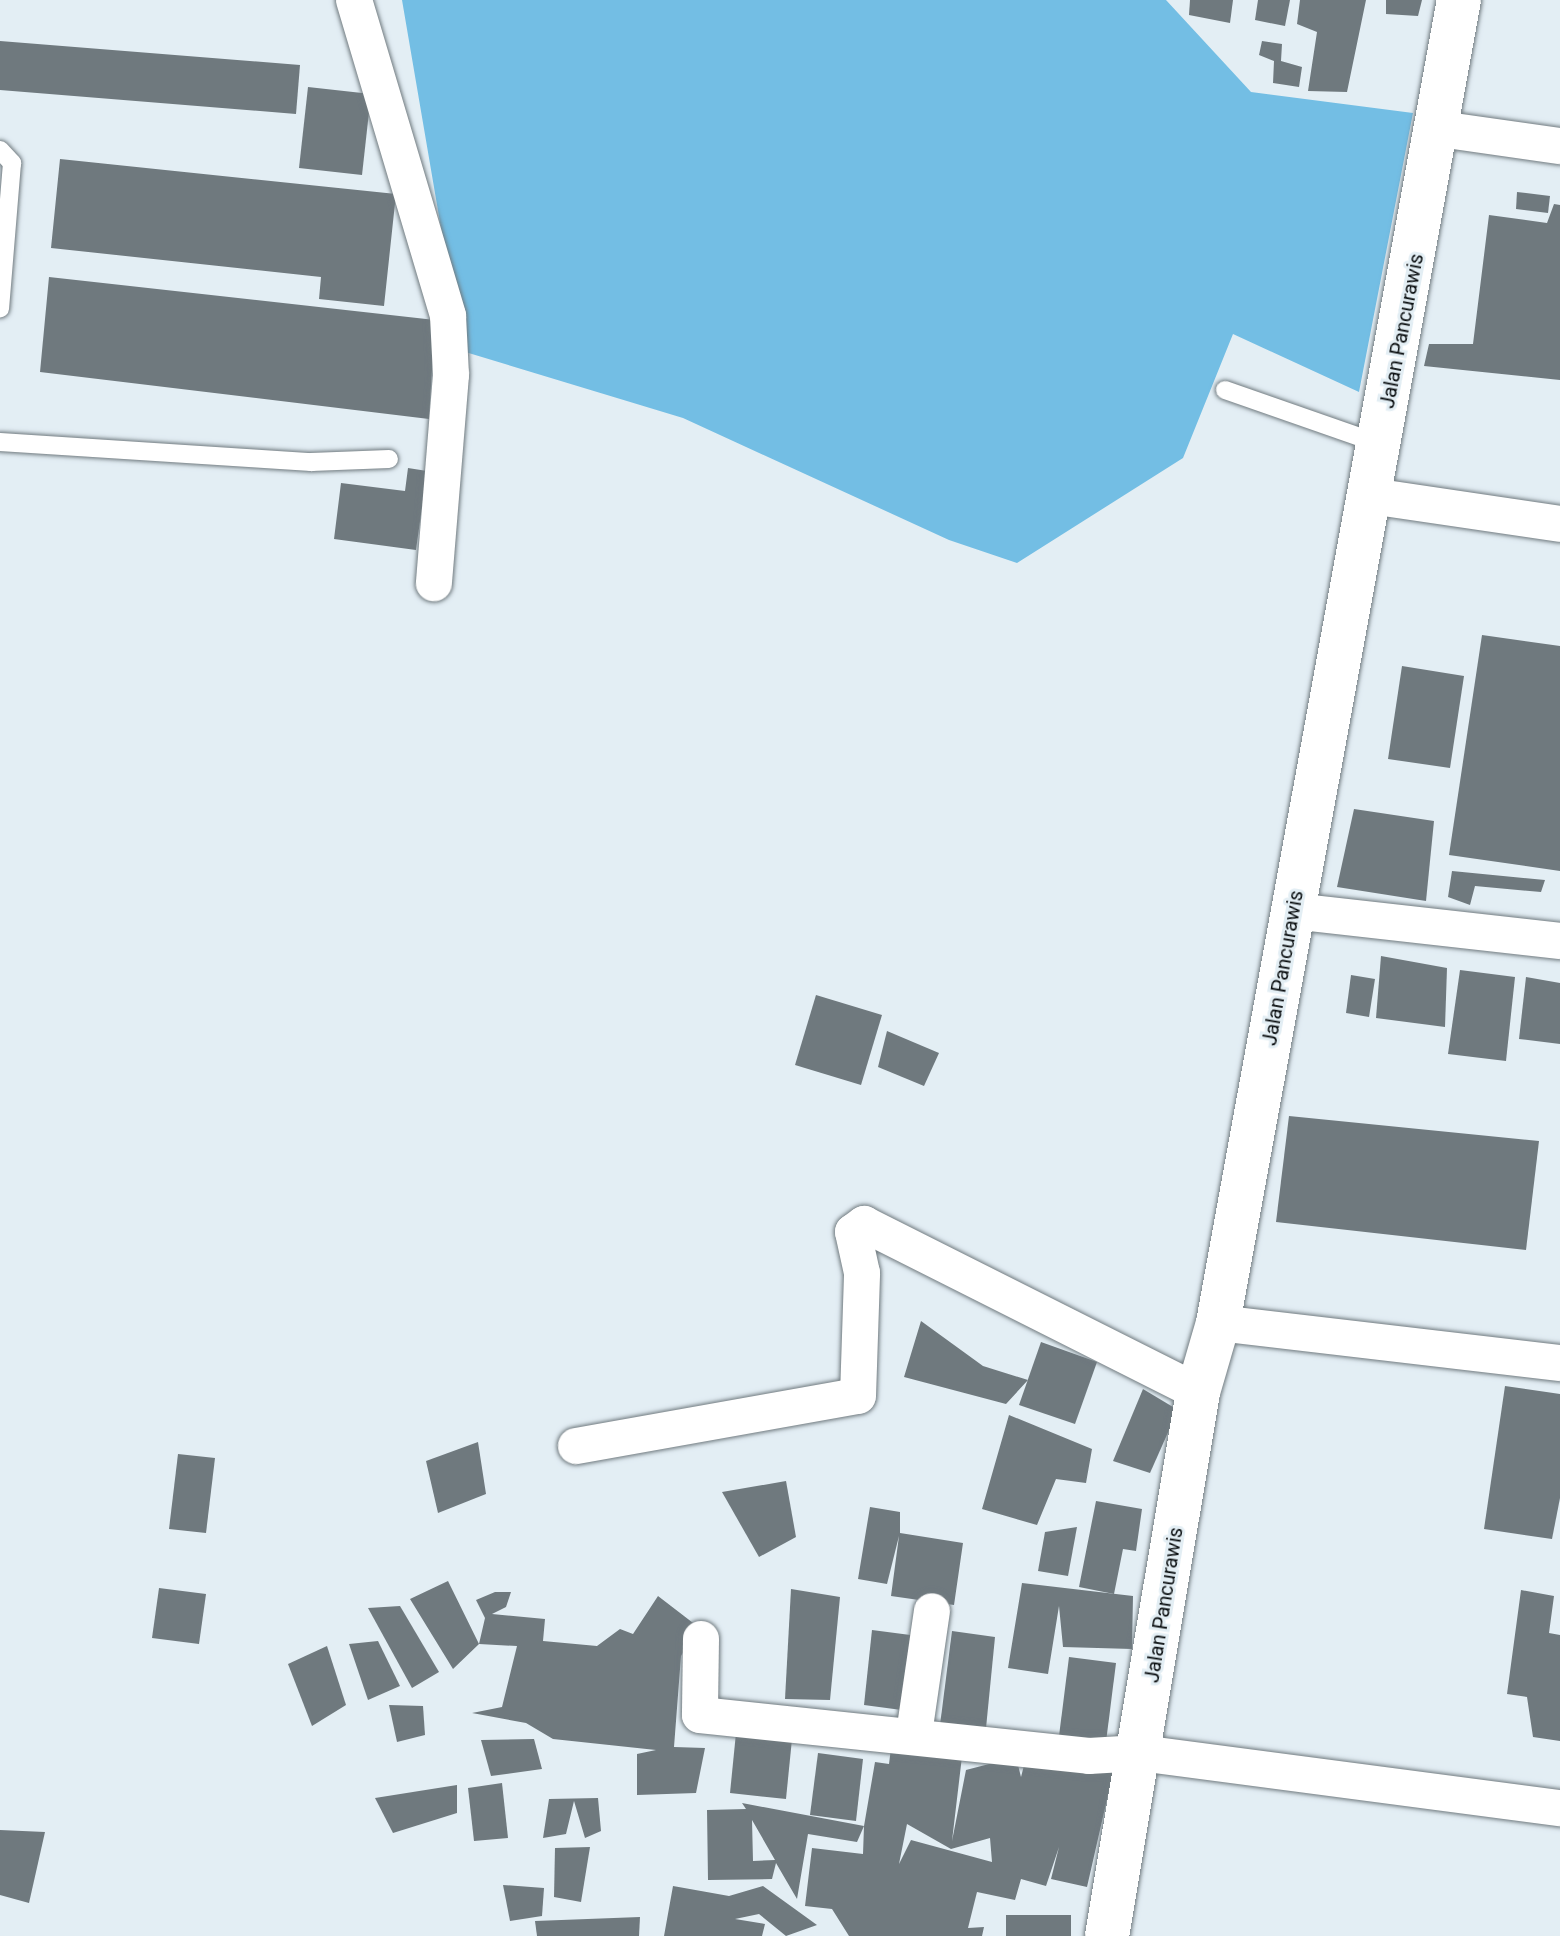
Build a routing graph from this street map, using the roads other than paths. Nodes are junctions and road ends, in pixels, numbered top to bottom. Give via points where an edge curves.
1 (354, 0) edge
2 (1459, 0) edge
3 (1440, 129) junction
4 (1560, 146) edge
5 (0, 150) edge
6 (0, 309) edge
7 (1225, 390) dead end
8 (0, 442) edge
9 (1380, 444) junction
10 (389, 459) dead end
11 (1371, 496) junction
12 (1560, 524) edge
13 (434, 583) dead end
14 (1293, 911) junction
15 (1560, 941) edge
16 (1218, 1323) junction
17 (1560, 1363) edge
18 (1198, 1392) junction
19 (576, 1446) dead end
20 (932, 1611) dead end
21 (701, 1639) dead end
22 (914, 1734) junction
23 (1140, 1753) junction
24 (1560, 1808) edge
25 (1107, 1936) edge

1 - 13 street via 448,316 451,375
2 - 3 street, Jalan Pancurawis
3 - 4 street
3 - 9 street, Jalan Pancurawis
5 - 6 lane via 12,163
7 - 9 lane
8 - 10 lane via 311,462
9 - 11 street, Jalan Pancurawis
11 - 12 street
11 - 14 street, Jalan Pancurawis
14 - 15 street
14 - 16 street, Jalan Pancurawis
16 - 17 street
16 - 18 street, Jalan Pancurawis
18 - 19 street via 864,1224 853,1232 862,1273 858,1396
18 - 23 street, Jalan Pancurawis
20 - 22 street
21 - 22 street via 700,1715
22 - 23 street via 1089,1756
23 - 24 street
23 - 25 street, Jalan Pancurawis

